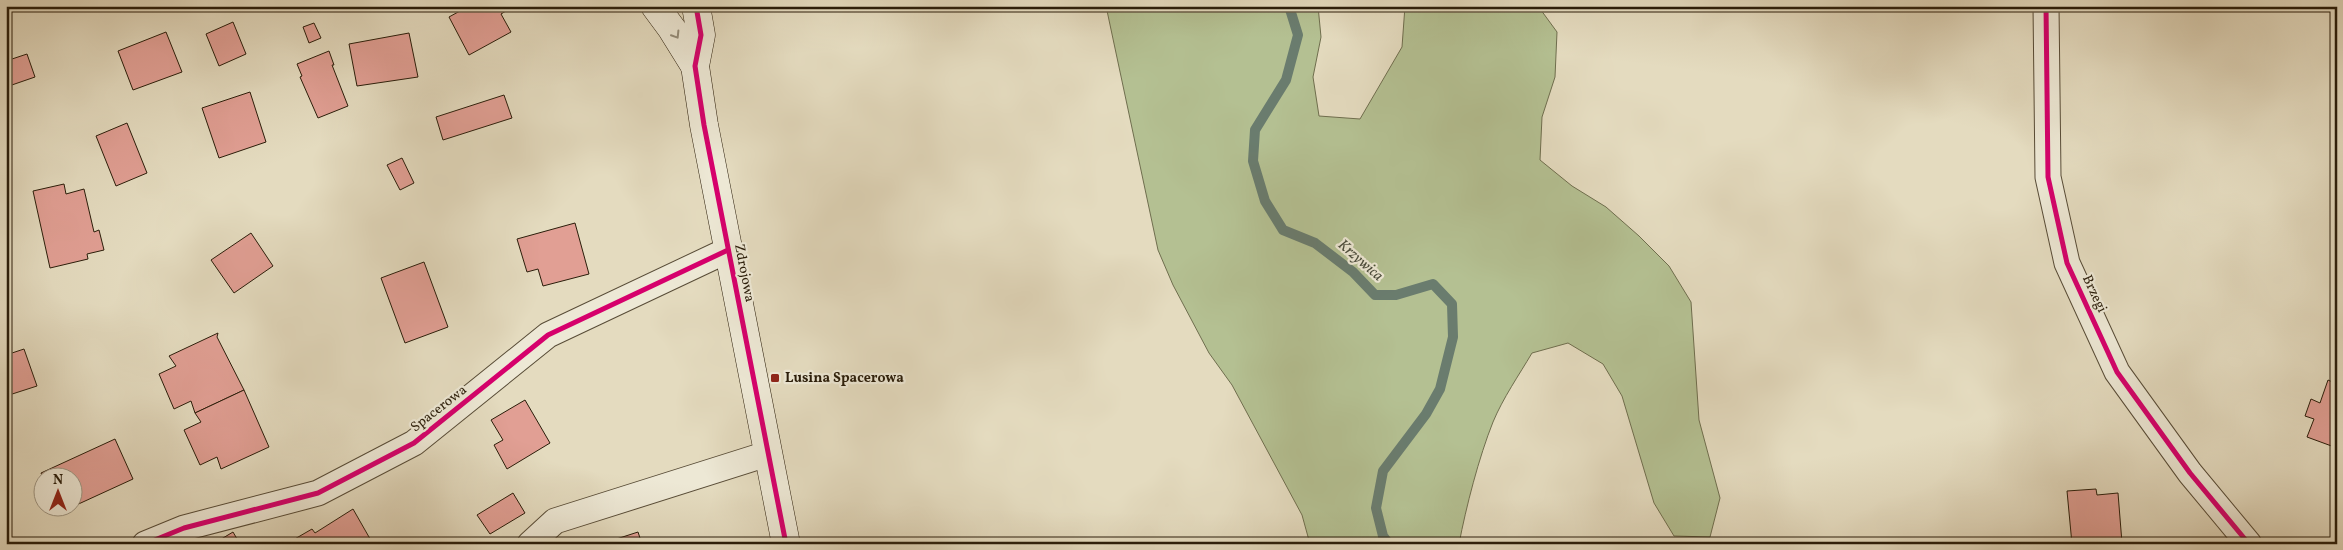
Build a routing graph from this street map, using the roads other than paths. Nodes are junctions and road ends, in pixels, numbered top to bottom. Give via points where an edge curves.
1 (655, 6) edge
2 (696, 6) edge
3 (2046, 6) edge
4 (695, 66) junction
5 (728, 250) junction
6 (768, 454) junction
7 (145, 544) edge
8 (530, 544) edge
9 (786, 544) edge
10 (2249, 544) edge

1 -> 4 street, Zdrojowa
2 - 4 street, Zdrojowa via 701,35
3 - 10 street, Brzegi via 2048,177 2067,264 2117,372 2190,473
4 - 5 street, Zdrojowa
5 - 6 street, Zdrojowa
5 - 7 street, Spacerowa via 548,335 414,443 318,494 184,528
6 - 8 street via 555,521
6 - 9 street, Zdrojowa

